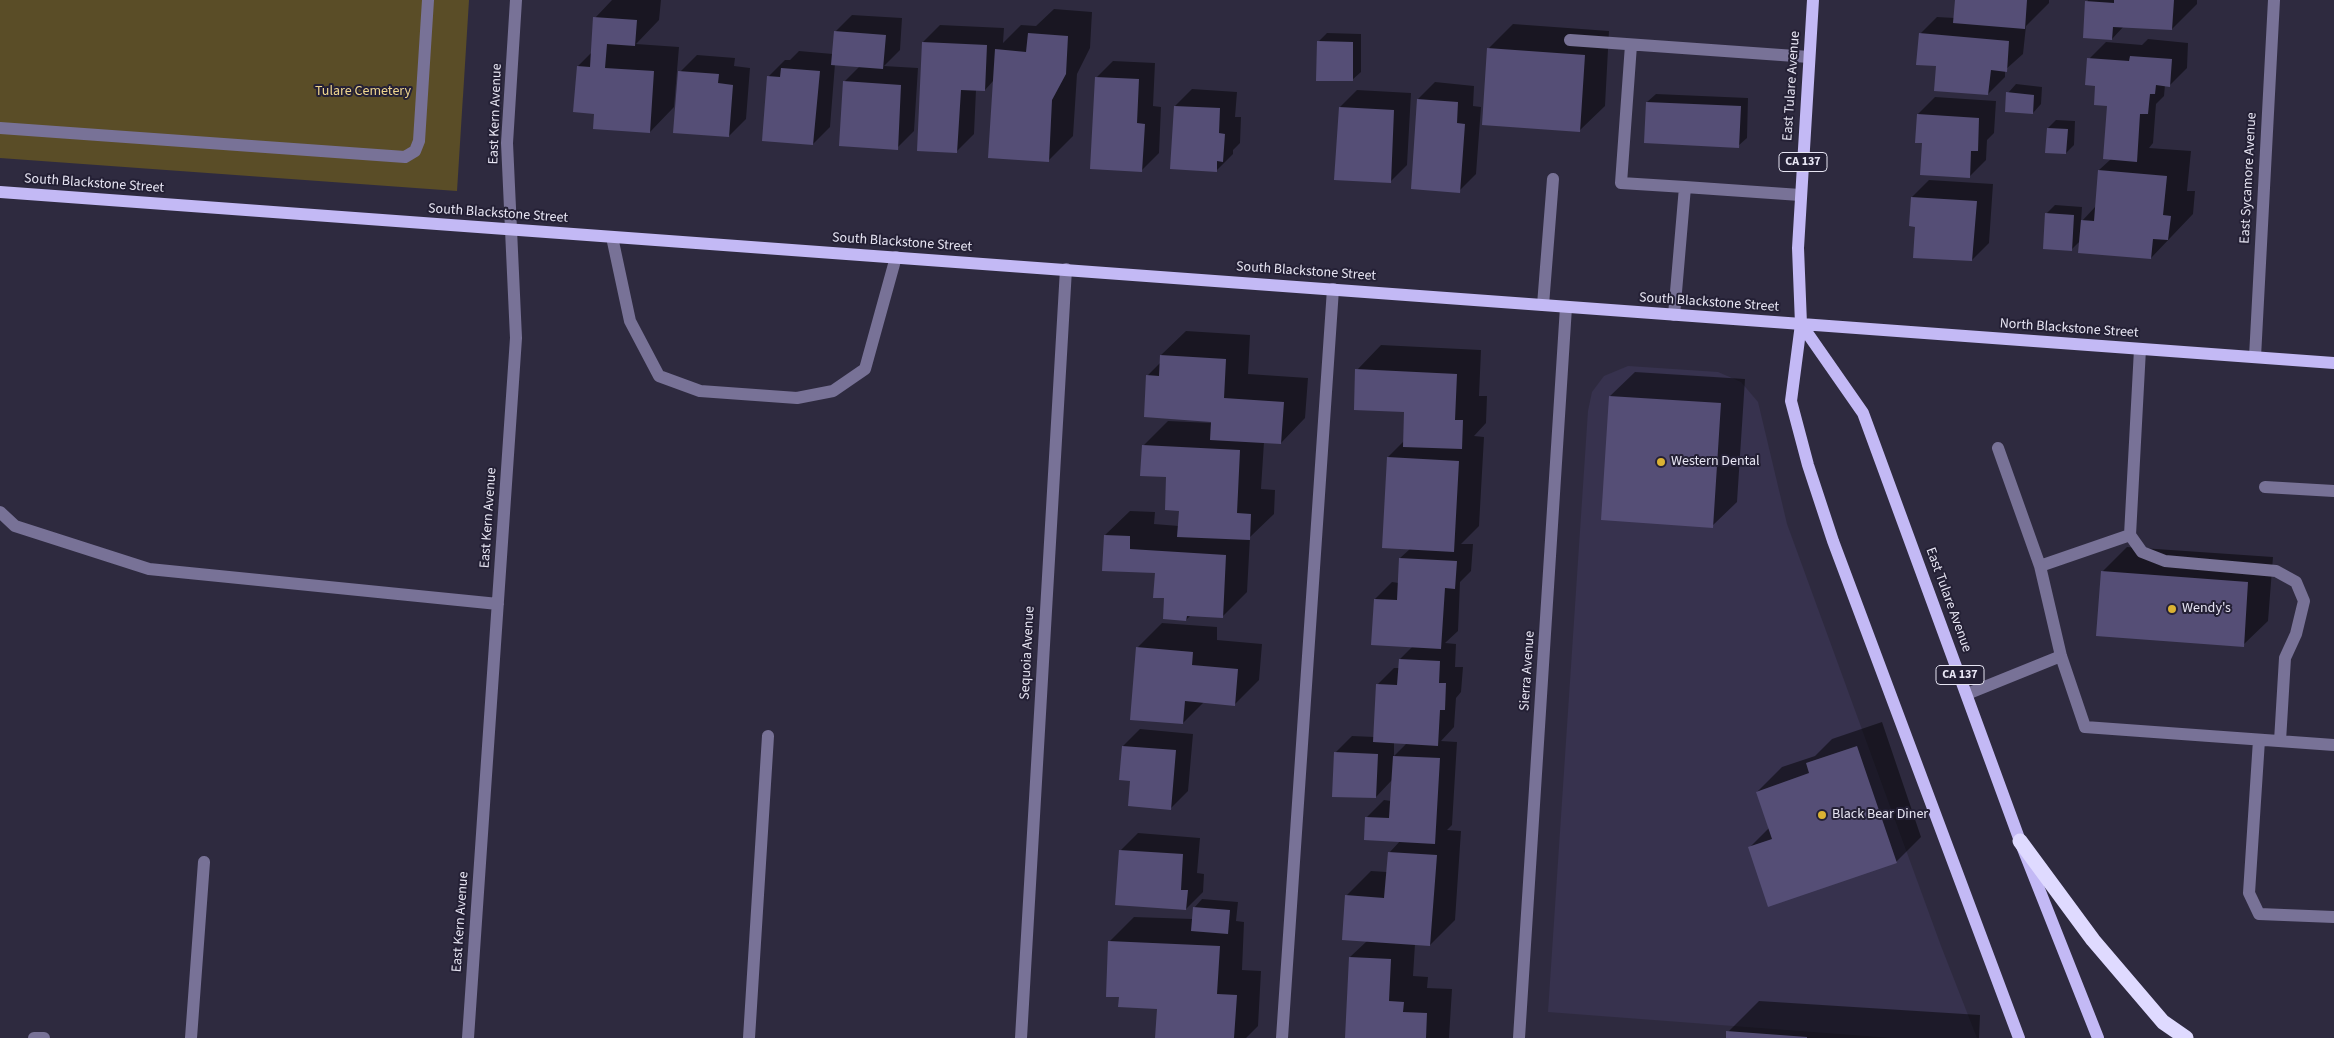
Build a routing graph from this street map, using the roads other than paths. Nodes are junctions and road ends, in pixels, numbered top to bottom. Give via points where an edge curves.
1 (428, 0) edge
2 (516, 0) edge
3 (1813, 0) edge
4 (2274, 0) edge
5 (1570, 40) dead end
6 (1631, 45) junction
7 (1809, 57) junction
8 (0, 128) edge
9 (1553, 179) dead end
10 (1685, 187) junction
11 (0, 192) edge
12 (1800, 195) junction
13 (512, 230) junction
14 (612, 237) junction
15 (896, 258) junction
16 (1066, 269) junction
17 (1333, 290) junction
18 (1543, 305) junction
19 (1566, 307) junction
20 (1674, 315) junction
21 (1801, 324) junction
22 (2140, 349) junction
23 (2254, 357) junction
24 (2334, 363) edge
25 (1998, 448) dead end
26 (2265, 487) dead end
27 (2334, 491) edge
28 (0, 512) edge
29 (2130, 535) junction
30 (2040, 566) junction
31 (498, 604) junction
32 (2061, 656) junction
33 (1967, 694) junction
34 (768, 736) dead end
35 (2259, 740) junction
36 (2280, 741) junction
37 (2334, 745) edge
38 (2020, 841) junction
39 (204, 862) dead end
40 (2334, 917) edge
41 (34, 1038) edge
42 (44, 1038) edge
43 (190, 1038) edge
44 (468, 1038) edge
45 (749, 1038) edge
46 (1021, 1038) edge
47 (1282, 1038) edge
48 (1519, 1038) edge
49 (2019, 1038) edge
50 (2098, 1038) edge
51 (2186, 1038) edge

1 - 8 street via 420,142 415,151 404,157
2 - 13 street, East Kern Avenue via 507,143
3 - 7 main road, East Tulare Avenue / CA 137
4 - 23 street, East Sycamore Avenue
5 - 6 street
6 - 7 street
6 - 10 street via 1621,183
7 - 12 main road, East Tulare Avenue / CA 137
9 - 18 street
10 - 12 street
10 - 20 street
11 - 13 main road, South Blackstone Street
12 - 21 main road, East Tulare Avenue / CA 137
13 - 14 main road, South Blackstone Street
13 - 31 street, East Kern Avenue via 516,338
14 - 15 main road, South Blackstone Street
14 - 15 street via 630,321 660,376 700,391 797,398 833,391 857,375 865,369
15 - 16 main road, South Blackstone Street
16 - 17 main road, South Blackstone Street
16 - 46 street, Sequoia Avenue
17 - 18 main road, South Blackstone Street
17 - 47 street
18 - 19 main road, South Blackstone Street
19 - 20 main road, South Blackstone Street
19 - 48 street, Sierra Avenue
20 - 21 main road, South Blackstone Street
21 - 22 main road, North Blackstone Street
21 - 33 main road, East Tulare Avenue / CA 137 via 1863,413
21 - 49 main road, East Tulare Avenue / CA 137 via 1791,401 1808,465 1859,613
22 - 23 main road, North Blackstone Street
22 - 29 street
23 - 24 main road, North Blackstone Street
25 - 30 street
26 - 27 street
28 - 31 street via 15,526 149,569
29 - 30 street
29 - 36 street via 2142,552 2165,561 2276,570 2296,582 2304,601 2296,634 2285,658
30 - 32 street
31 - 44 street, East Kern Avenue
32 - 33 street
32 - 35 street via 2084,728
33 - 38 main road, East Tulare Avenue / CA 137
34 - 45 street
35 - 36 street
35 - 40 street via 2249,893 2259,914
36 - 37 street
38 - 50 main road, East Tulare Avenue / CA 137
38 - 51 highway via 2093,940 2163,1022
39 - 43 street
41 - 42 street

